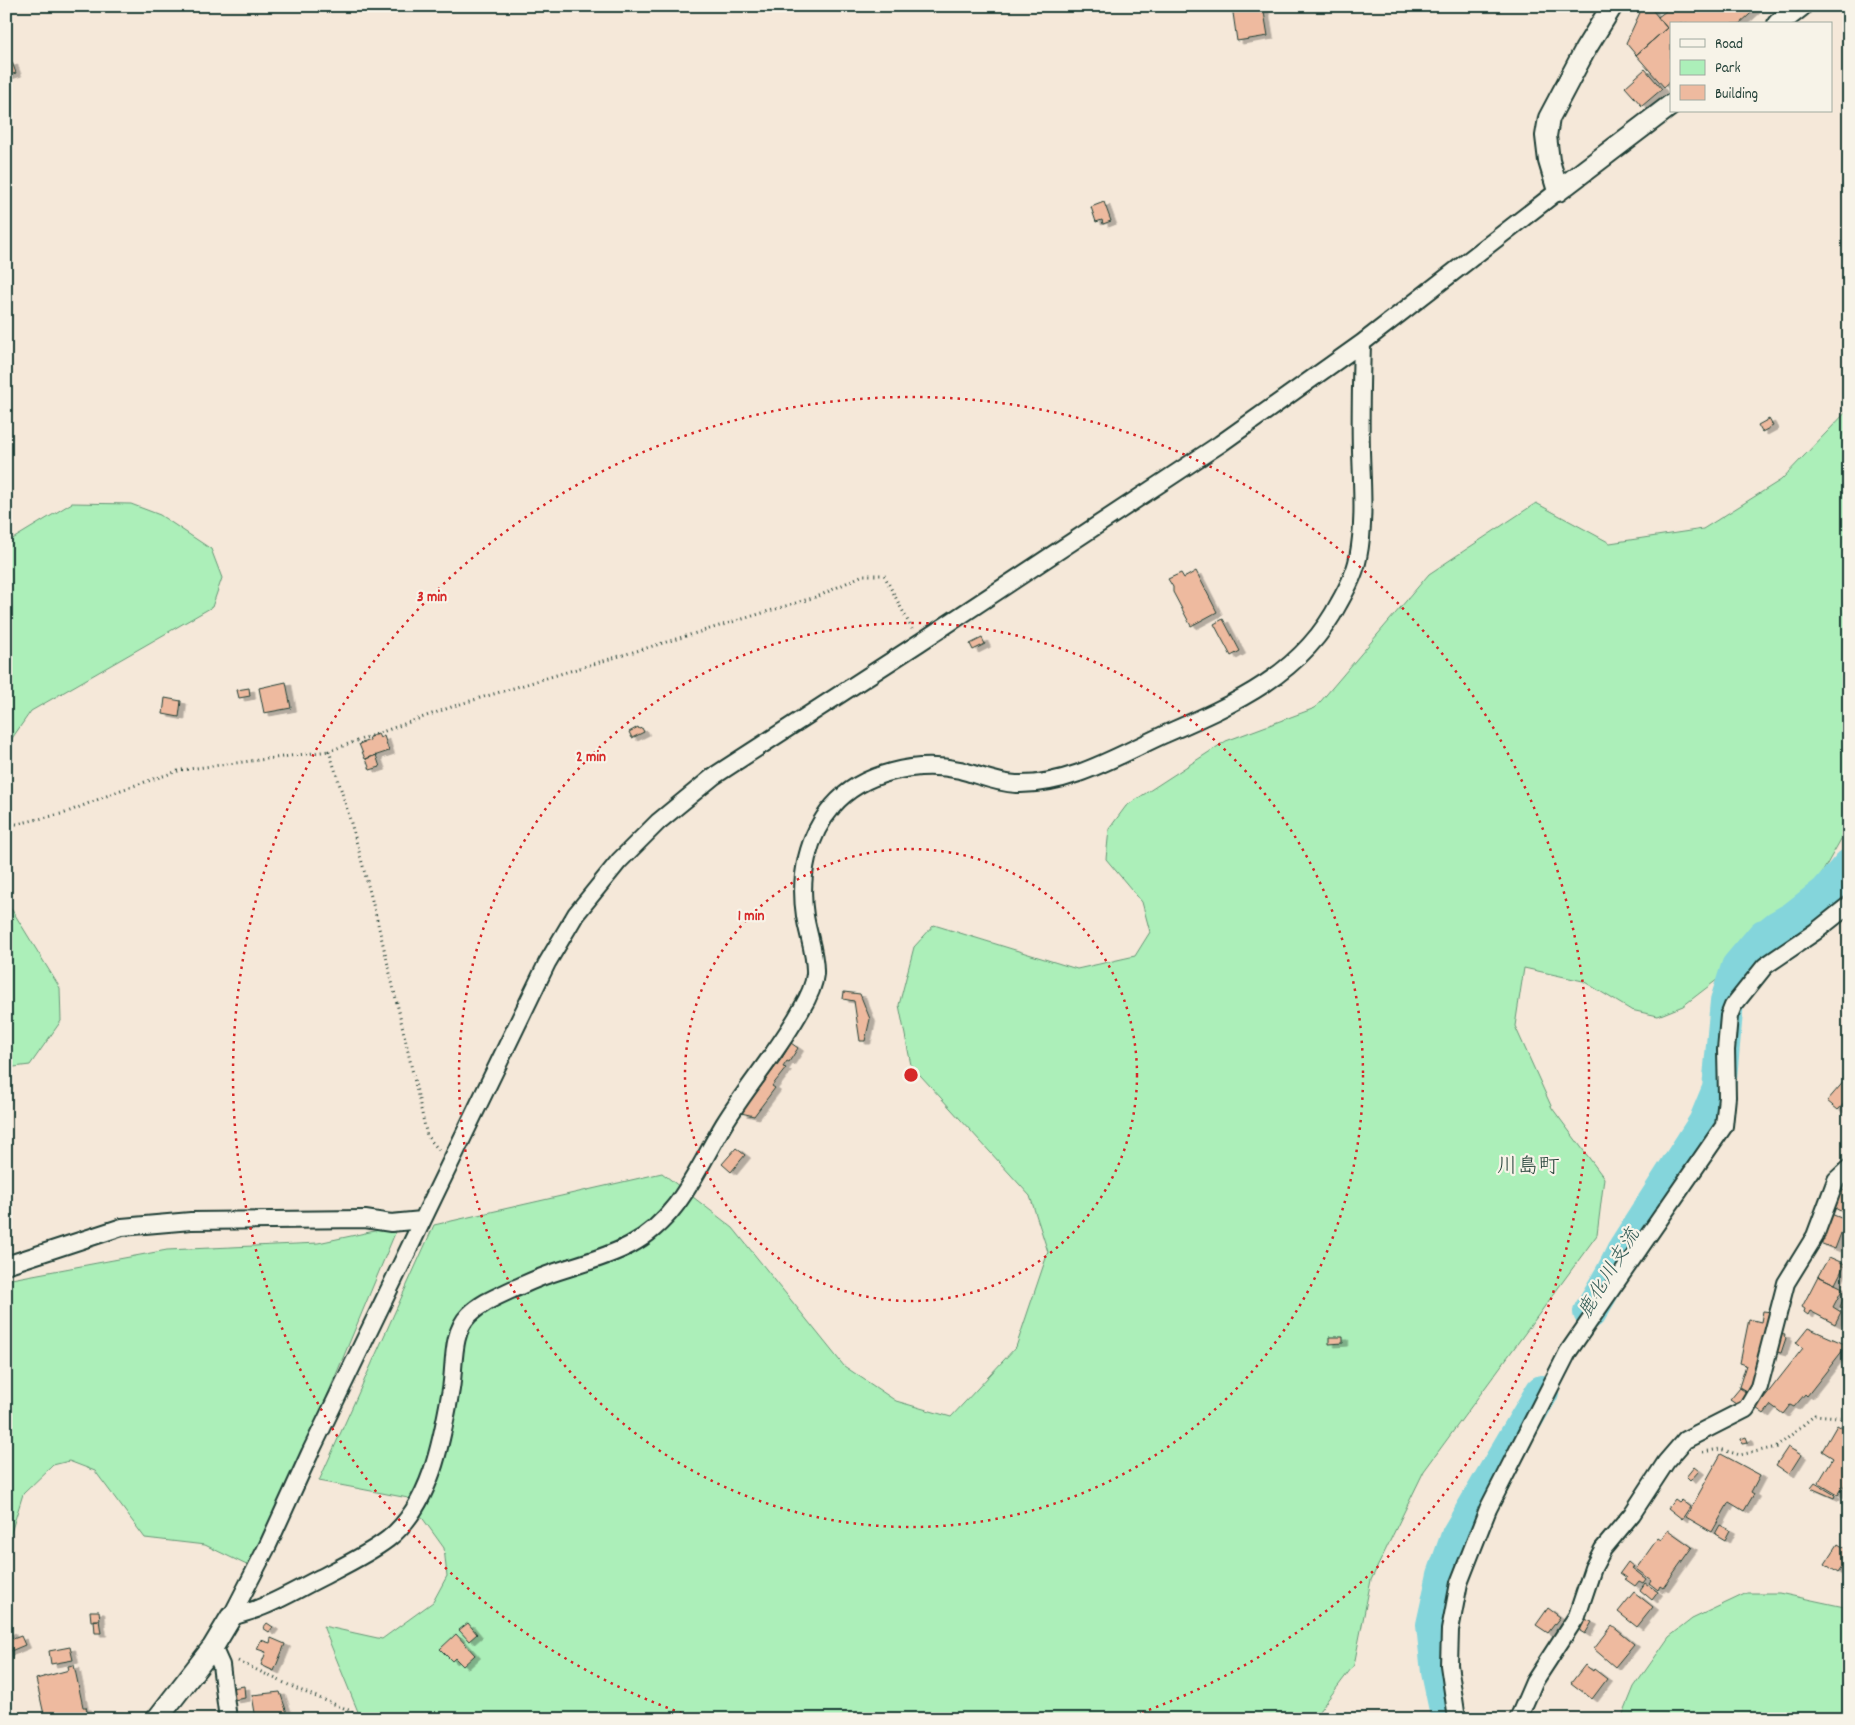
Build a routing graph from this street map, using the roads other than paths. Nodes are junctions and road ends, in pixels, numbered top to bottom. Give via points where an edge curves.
1 (1612, 6) edge
2 (1801, 6) edge
3 (1781, 22) edge
4 (1670, 105) edge
5 (1558, 191) junction
6 (1362, 343) junction
7 (1849, 905) edge
8 (1849, 1168) edge
9 (422, 1220) junction
10 (6, 1265) edge
11 (231, 1617) junction
12 (213, 1647) junction
13 (157, 1719) edge
14 (228, 1719) edge
15 (1457, 1719) edge
16 (1518, 1719) edge

1 - 5 street via 1549,118 1546,136 1549,161
2 - 3 street
4 - 5 street
5 - 6 street
6 - 9 street via 1220,444 714,776 658,822 619,861 576,914 547,963
6 - 11 street via 1363,517 1358,561 1333,615 1307,650 1285,670 1234,703 1060,779 1010,784 953,769 923,768 884,774 841,797 817,829 806,864 805,913 815,977 809,994 788,1031 725,1123 686,1193 671,1212 642,1238 601,1258 546,1275 490,1300 464,1319 458,1331 448,1406 437,1452 421,1498 407,1520 390,1537 358,1559 259,1608
7 - 15 street via 1765,966 1733,1006 1726,1050 1724,1126 1568,1352 1488,1509 1459,1583 1450,1630 1449,1666
8 - 16 street via 1836,1180 1815,1236 1786,1283 1759,1387 1746,1408 1685,1440 1666,1462 1632,1514 1603,1549 1577,1616 1534,1682
9 - 10 street via 391,1223 365,1219 190,1221 122,1227
9 - 11 street
11 - 12 street
12 - 13 street
12 - 14 street via 221,1665

